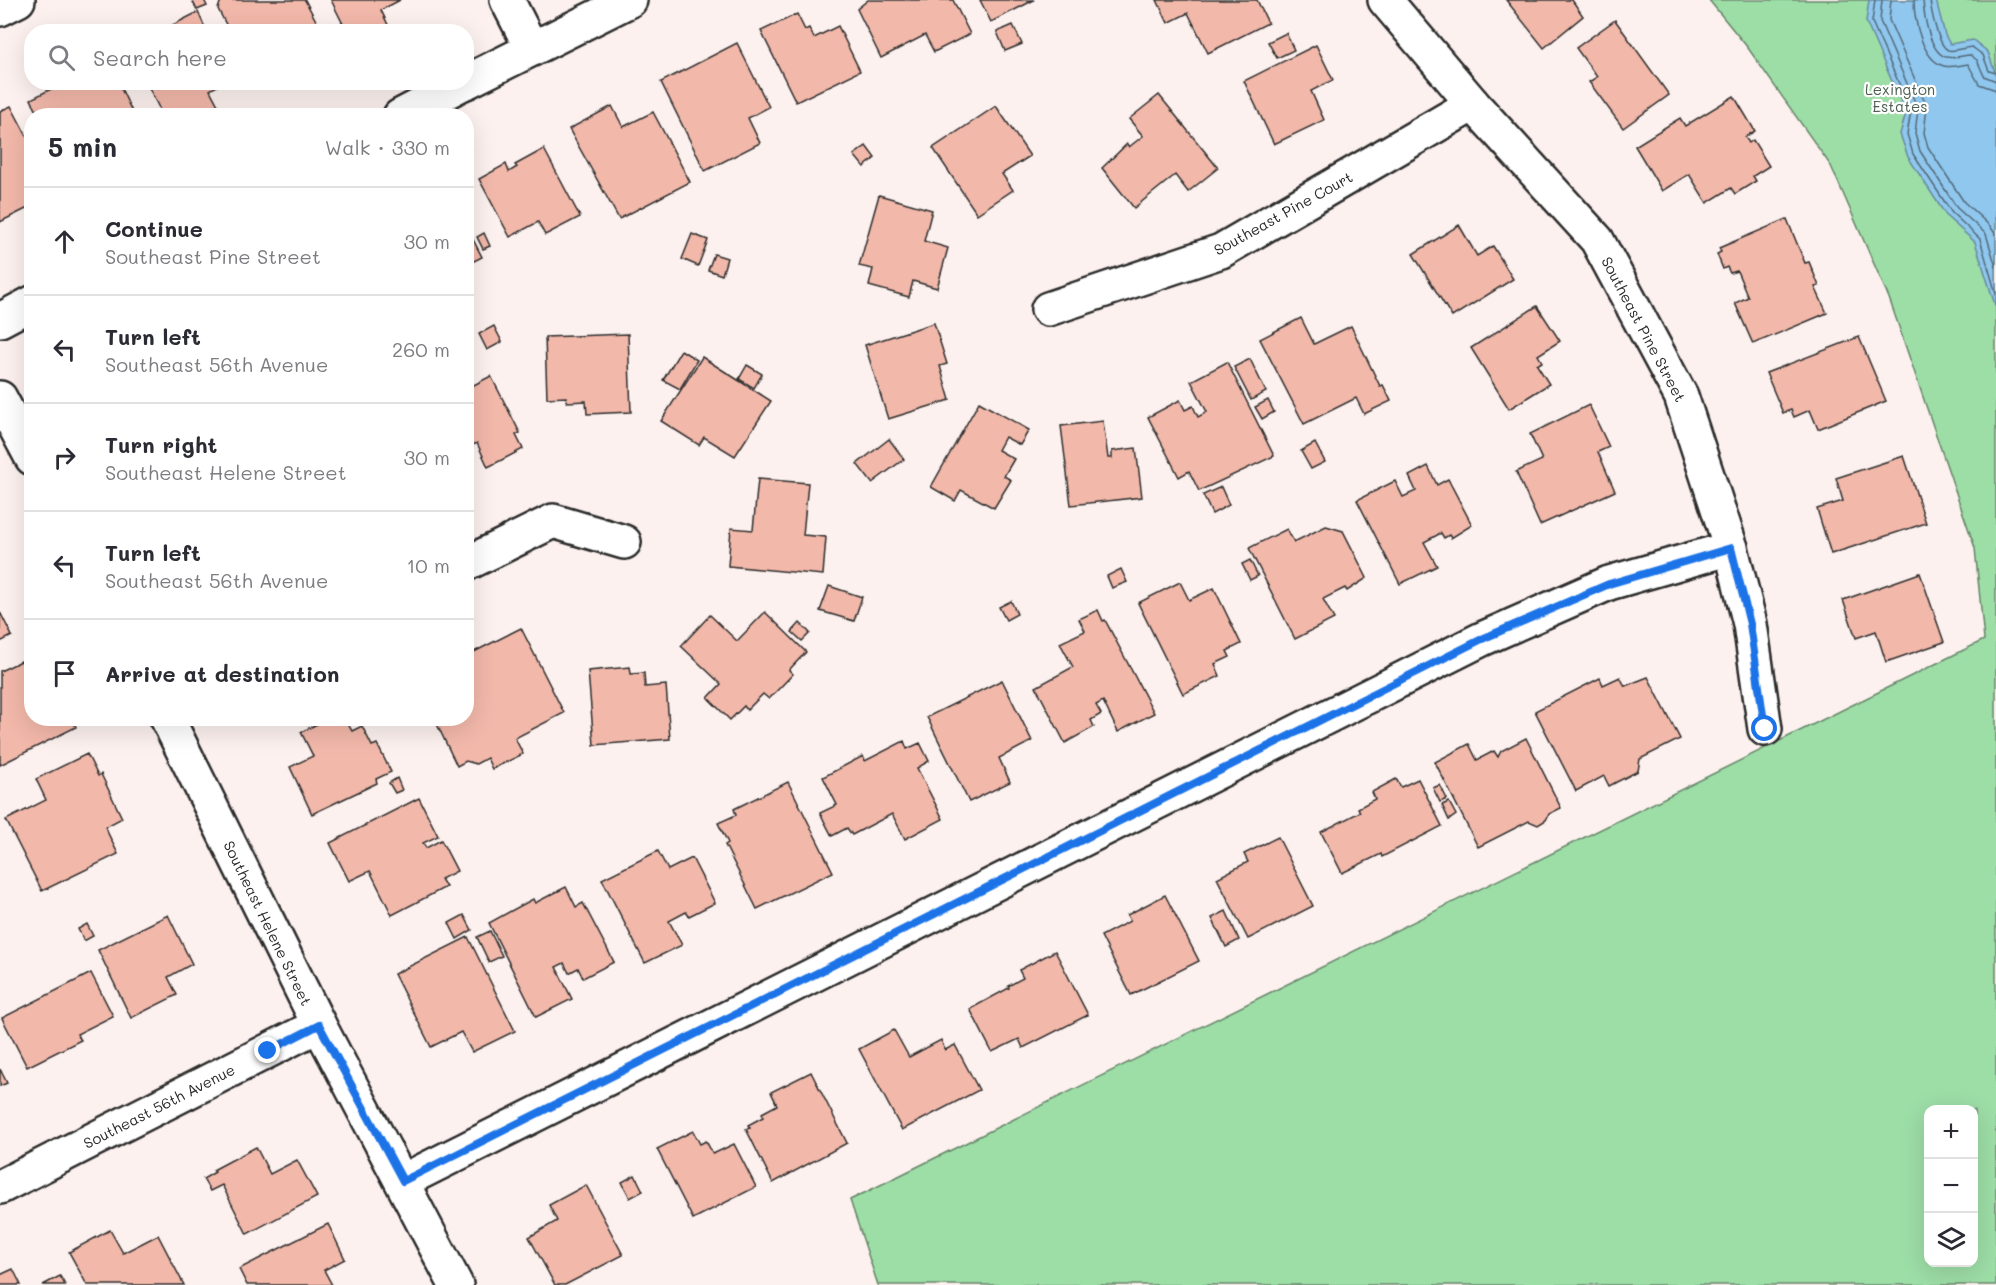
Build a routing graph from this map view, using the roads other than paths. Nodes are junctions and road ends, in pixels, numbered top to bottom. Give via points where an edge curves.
1 (18, 0) edge
2 (507, 0) edge
3 (630, 0) edge
4 (1385, 0) edge
5 (0, 9) edge
6 (532, 49) junction
7 (474, 78) edge
8 (450, 90) edge
9 (1473, 104) junction
10 (416, 108) edge
11 (24, 307) edge
12 (1048, 309) dead end
13 (0, 320) edge
14 (0, 398) edge
15 (24, 443) edge
16 (624, 542) dead end
17 (1731, 548) junction
18 (474, 560) edge
19 (171, 726) edge
20 (1765, 729) dead end
21 (319, 1025) junction
22 (403, 1181) junction
23 (0, 1187) edge
24 (456, 1285) edge

1 - 5 street
2 - 6 street
3 - 6 street
4 - 9 street, Southeast Pine Street
6 - 7 street
8 - 10 street
9 - 12 street, Southeast Pine Court via 1221,251
9 - 17 street, Southeast Pine Street via 1597,240 1681,396
11 - 13 street
14 - 15 street
16 - 18 street via 553,521
17 - 20 street, Southeast Pine Street via 1750,624
17 - 22 street via 1609,584 1482,639
19 - 21 street, Southeast Helene Street
21 - 22 street, Southeast Helene Street
21 - 23 street, Southeast 56th Avenue
22 - 24 street, Southeast Helene Street

